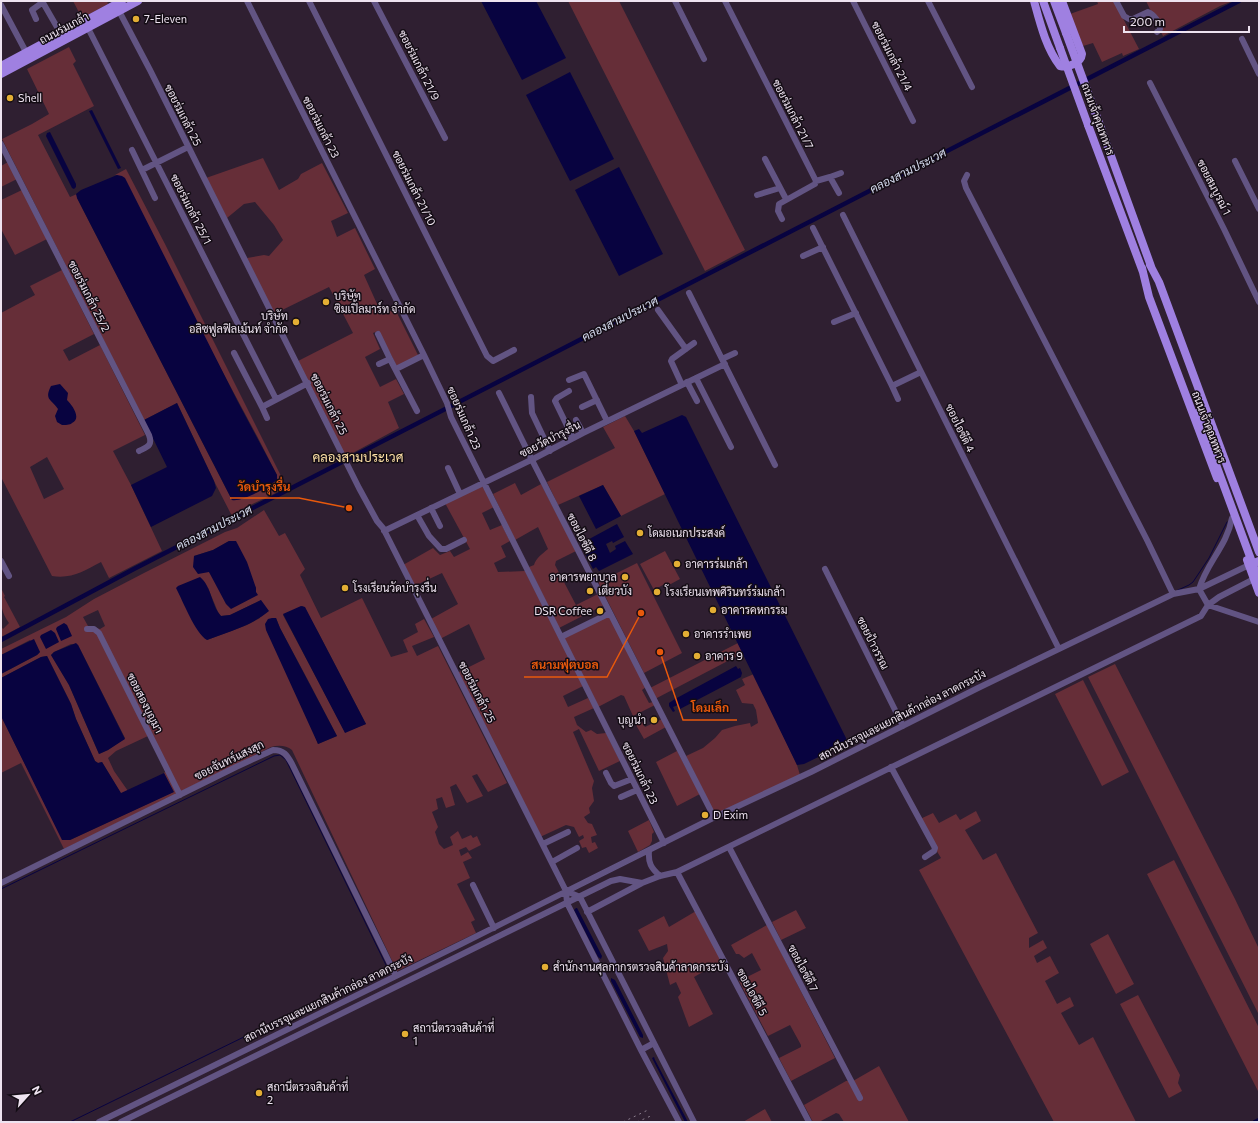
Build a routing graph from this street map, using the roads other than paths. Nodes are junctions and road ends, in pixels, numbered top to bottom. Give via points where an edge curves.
1 (43, 1) edge
2 (122, 1) edge
3 (138, 1) edge
4 (247, 1) edge
5 (309, 1) edge
6 (374, 1) edge
7 (675, 1) edge
8 (725, 1) edge
9 (853, 1) edge
10 (928, 1) edge
11 (1034, 1) edge
12 (1043, 1) edge
13 (1054, 1) edge
14 (1062, 1) edge
15 (1116, 1) edge
16 (1, 5) edge
17 (119, 11) junction
18 (36, 19) dead end
19 (88, 28) junction
20 (1157, 32) dead end
21 (61, 34) junction
22 (1242, 40) dead end
23 (26, 52) junction
24 (704, 59) dead end
25 (1, 66) edge
26 (1, 74) edge
27 (1259, 74) edge
28 (1150, 83) dead end
29 (972, 87) dead end
30 (913, 121) dead end
31 (445, 138) dead end
32 (2, 147) edge
33 (188, 147) junction
34 (132, 150) dead end
35 (765, 159) dead end
36 (1235, 161) dead end
37 (156, 163) junction
38 (142, 170) junction
39 (841, 172) dead end
40 (967, 175) dead end
41 (830, 177) junction
42 (816, 181) junction
43 (780, 188) junction
44 (839, 193) dead end
45 (757, 195) dead end
46 (155, 198) dead end
47 (786, 199) junction
48 (1259, 209) edge
49 (843, 215) dead end
50 (782, 219) dead end
51 (813, 228) dead end
52 (823, 247) junction
53 (803, 256) dead end
54 (1150, 265) junction
55 (1142, 268) junction
56 (689, 293) dead end
57 (1259, 302) edge
58 (658, 310) dead end
59 (856, 313) junction
60 (834, 322) dead end
61 (378, 334) dead end
62 (694, 343) dead end
63 (686, 349) junction
64 (514, 350) dead end
65 (735, 352) dead end
66 (234, 353) dead end
67 (424, 355) junction
68 (390, 359) junction
69 (723, 362) junction
70 (379, 364) dead end
71 (396, 369) junction
72 (922, 372) junction
73 (696, 378) junction
74 (569, 380) dead end
75 (308, 383) junction
76 (684, 384) junction
77 (892, 386) junction
78 (569, 391) dead end
79 (499, 393) dead end
80 (531, 397) dead end
81 (898, 399) dead end
82 (276, 400) junction
83 (597, 400) junction
84 (697, 402) dead end
85 (262, 406) junction
86 (582, 407) dead end
87 (417, 411) dead end
88 (1200, 412) junction
89 (268, 418) dead end
90 (576, 420) dead end
91 (608, 421) junction
92 (583, 434) junction
93 (573, 438) junction
94 (731, 447) dead end
95 (139, 451) dead end
96 (550, 451) junction
97 (532, 460) junction
98 (775, 465) dead end
99 (448, 468) dead end
100 (484, 483) junction
101 (460, 494) junction
102 (431, 508) junction
103 (417, 515) junction
104 (1232, 518) junction
105 (440, 526) dead end
106 (384, 531) junction
107 (464, 540) dead end
108 (1259, 552) edge
109 (1259, 560) edge
110 (1, 561) edge
111 (1249, 566) junction
112 (1259, 566) edge
113 (824, 569) dead end
114 (9, 576) dead end
115 (1257, 579) edge
116 (1199, 589) junction
117 (1259, 593) edge
118 (1173, 594) junction
119 (1208, 605) junction
120 (610, 613) junction
121 (1259, 622) edge
122 (87, 628) dead end
123 (561, 637) junction
124 (1059, 649) junction
125 (904, 726) junction
126 (891, 767) junction
127 (606, 773) dead end
128 (632, 779) junction
129 (637, 790) junction
130 (180, 795) junction
131 (621, 797) dead end
132 (714, 816) junction
133 (568, 832) dead end
134 (663, 842) junction
135 (543, 844) junction
136 (729, 847) junction
137 (577, 848) dead end
138 (649, 851) junction
139 (924, 857) dead end
140 (552, 862) junction
141 (677, 872) junction
142 (660, 876) junction
143 (1, 883) edge
144 (642, 883) junction
145 (473, 885) dead end
146 (566, 891) junction
147 (580, 897) junction
148 (567, 903) junction
149 (587, 912) junction
150 (494, 928) junction
151 (437, 956) junction
152 (441, 964) junction
153 (396, 976) junction
154 (654, 1043) junction
155 (641, 1050) junction
156 (860, 1098) dead end
157 (99, 1122) edge
158 (121, 1122) edge
159 (679, 1122) edge
160 (694, 1122) edge
161 (809, 1122) edge

1 - 18 street via 32,10
1 - 21 street
2 - 21 main road, ถนนร่มเกล้า
3 - 17 main road, ถนนร่มเกล้า
4 - 67 street, ซอยร่มเกล้า 23
5 - 64 street, ซอยร่มเกล้า 21/10 via 487,356 493,361
6 - 31 street, ซอยร่มเกล้า 21/9
7 - 24 street
8 - 42 street, ซอยร่มเกล้า 21/7
9 - 30 street, ซอยร่มเกล้า 21/4
10 - 29 street
11 - 14 main road via 1050,50 1060,66 1064,67 1079,62 1082,54
12 - 55 main road, ถนนเจ้าคุณทหาร, bridge
13 - 54 main road, ถนนเจ้าคุณทหาร, bridge
15 - 20 street via 1124,16 1129,19 1148,12 1151,14 1160,26
16 - 23 street
17 - 19 main road, ถนนร่มเกล้า
17 - 33 street, ซอยร่มเกล้า 25
19 - 26 main road, ถนนร่มเกล้า
19 - 37 street, ซอยร่มเกล้า 25/1
21 - 23 main road, ถนนร่มเกล้า
22 - 27 street
23 - 25 main road, ถนนร่มเกล้า
28 - 57 street, ซอยสมบูรณ์ 1
32 - 95 street, ซอยร่มเกล้า 25/2 via 149,435 150,444
33 - 37 street
33 - 75 street, ซอยร่มเกล้า 25
34 - 38 street
35 - 43 street
36 - 48 street
37 - 38 street
37 - 82 street, ซอยร่มเกล้า 25/1
38 - 46 street
39 - 41 street
40 - 118 street via 964,181 966,188
41 - 42 street
41 - 44 street
42 - 47 street via 815,184
43 - 45 street
43 - 47 street
47 - 50 street via 778,206
49 - 72 street, ซอยไอซีดี 4
51 - 52 street
52 - 53 street
52 - 59 street
54 - 88 main road, ถนนเจ้าคุณทหาร
54 - 108 main road, ถนนเจ้าคุณทหาร via 1159,282
55 - 88 main road, ถนนเจ้าคุณทหาร
55 - 104 main road, ถนนเจ้าคุณทหาร via 1149,297
56 - 69 street
58 - 63 street
59 - 60 street
59 - 77 street
61 - 68 street
62 - 63 street
63 - 76 street via 671,361
65 - 69 street, ซอยวัดบำรุงรื่น
66 - 85 street
67 - 71 street
67 - 100 street, ซอยร่มเกล้า 23
68 - 70 street
68 - 71 street
69 - 73 street, ซอยวัดบำรุงรื่น
69 - 98 street
71 - 87 street
72 - 77 street
72 - 124 street, ซอยไอซีดี 4
73 - 76 street, ซอยวัดบำรุงรื่น
73 - 94 street
74 - 83 street via 584,374
75 - 82 street
75 - 106 street, ซอยร่มเกล้า 25
76 - 84 street
76 - 91 street, ซอยวัดบำรุงรื่น
77 - 81 street
78 - 93 street via 555,401
79 - 97 street, ซอยไอซีดี 8
80 - 96 street via 532,413
82 - 85 street
83 - 86 street
83 - 91 street
85 - 89 street
88 - 112 main road, ถนนเจ้าคุณทหาร
88 - 115 main road, ถนนเจ้าคุณทหาร, bridge
90 - 92 street
91 - 92 street, ซอยวัดบำรุงรื่น
92 - 93 street, ซอยวัดบำรุงรื่น
93 - 96 street, ซอยวัดบำรุงรื่น
96 - 97 street, ซอยวัดบำรุงรื่น
97 - 100 street, ซอยวัดบำรุงรื่น
97 - 120 street, ซอยไอซีดี 8
99 - 101 street
100 - 101 street, ซอยวัดบำรุงรื่น
100 - 123 street, ซอยร่มเกล้า 23
101 - 102 street, ซอยวัดบำรุงรื่น
102 - 103 street, ซอยวัดบำรุงรื่น
102 - 105 street
103 - 106 street, ซอยวัดบำรุงรื่น
103 - 107 street via 432,540 441,548 446,549
104 - 111 main road, ถนนเจ้าคุณทหาร
104 - 116 street via 1228,534 1205,573
106 - 135 street, ซอยร่มเกล้า 25
109 - 111 main road
110 - 114 street
111 - 115 main road, ถนนเจ้าคุณทหาร
111 - 116 street, สถานีบรรจุและแยกสินค้ากล่อง ลาดกระบัง
113 - 125 street, ซอยป้าวรรณ
115 - 117 main road, ถนนเจ้าคุณทหาร
115 - 119 street via 1219,596
116 - 118 street, สถานีบรรจุและแยกสินค้ากล่อง ลาดกระบัง
116 - 119 street
118 - 124 street, สถานีบรรจุและแยกสินค้ากล่อง ลาดกระบัง
119 - 121 street
119 - 126 street via 1201,616
120 - 123 street
120 - 132 street, ซอยไอซีดี 8
122 - 130 street, ซอยสองบุญมา via 99,633
123 - 128 street, ซอยร่มเกล้า 23
124 - 125 street, สถานีบรรจุและแยกสินค้ากล่อง ลาดกระบัง
125 - 132 street, สถานีบรรจุและแยกสินค้ากล่อง ลาดกระบัง
126 - 136 street
126 - 139 street via 935,848
127 - 128 street via 614,786
128 - 129 street, ซอยร่มเกล้า 23
129 - 131 street
129 - 134 street, ซอยร่มเกล้า 23
130 - 143 street, ซอยจันทร์แสงสุก
130 - 153 street, ซอยจันทร์แสงสุก via 273,750 286,754
132 - 134 street, สถานีบรรจุและแยกสินค้ากล่อง ลาดกระบัง
133 - 135 street
134 - 138 street, สถานีบรรจุและแยกสินค้ากล่อง ลาดกระบัง
135 - 140 street, ซอยร่มเกล้า 25
136 - 141 street
136 - 156 street, ซอยไอซีดี 7
137 - 140 street
138 - 142 street via 649,863
138 - 146 street, สถานีบรรจุและแยกสินค้ากล่อง ลาดกระบัง
140 - 146 street, ซอยร่มเกล้า 25
141 - 142 street
141 - 161 street, ซอยไอซีดี 5
142 - 144 street
144 - 147 street, สถานีบรรจุและแยกสินค้ากล่อง ลาดกระบัง via 616,879
144 - 149 street
145 - 150 street
146 - 147 street
146 - 148 street
146 - 150 street, สถานีบรรจุและแยกสินค้ากล่อง ลาดกระบัง
147 - 148 street, สถานีบรรจุและแยกสินค้ากล่อง ลาดกระบัง
147 - 149 street
148 - 152 street, สถานีบรรจุและแยกสินค้ากล่อง ลาดกระบัง
148 - 155 street
149 - 154 street
150 - 151 street, สถานีบรรจุและแยกสินค้ากล่อง ลาดกระบัง
151 - 152 street
151 - 153 street, สถานีบรรจุและแยกสินค้ากล่อง ลาดกระบัง
152 - 158 street, สถานีบรรจุและแยกสินค้ากล่อง ลาดกระบัง
153 - 157 street, สถานีบรรจุและแยกสินค้ากล่อง ลาดกระบัง
154 - 155 street
154 - 160 street
155 - 159 street

